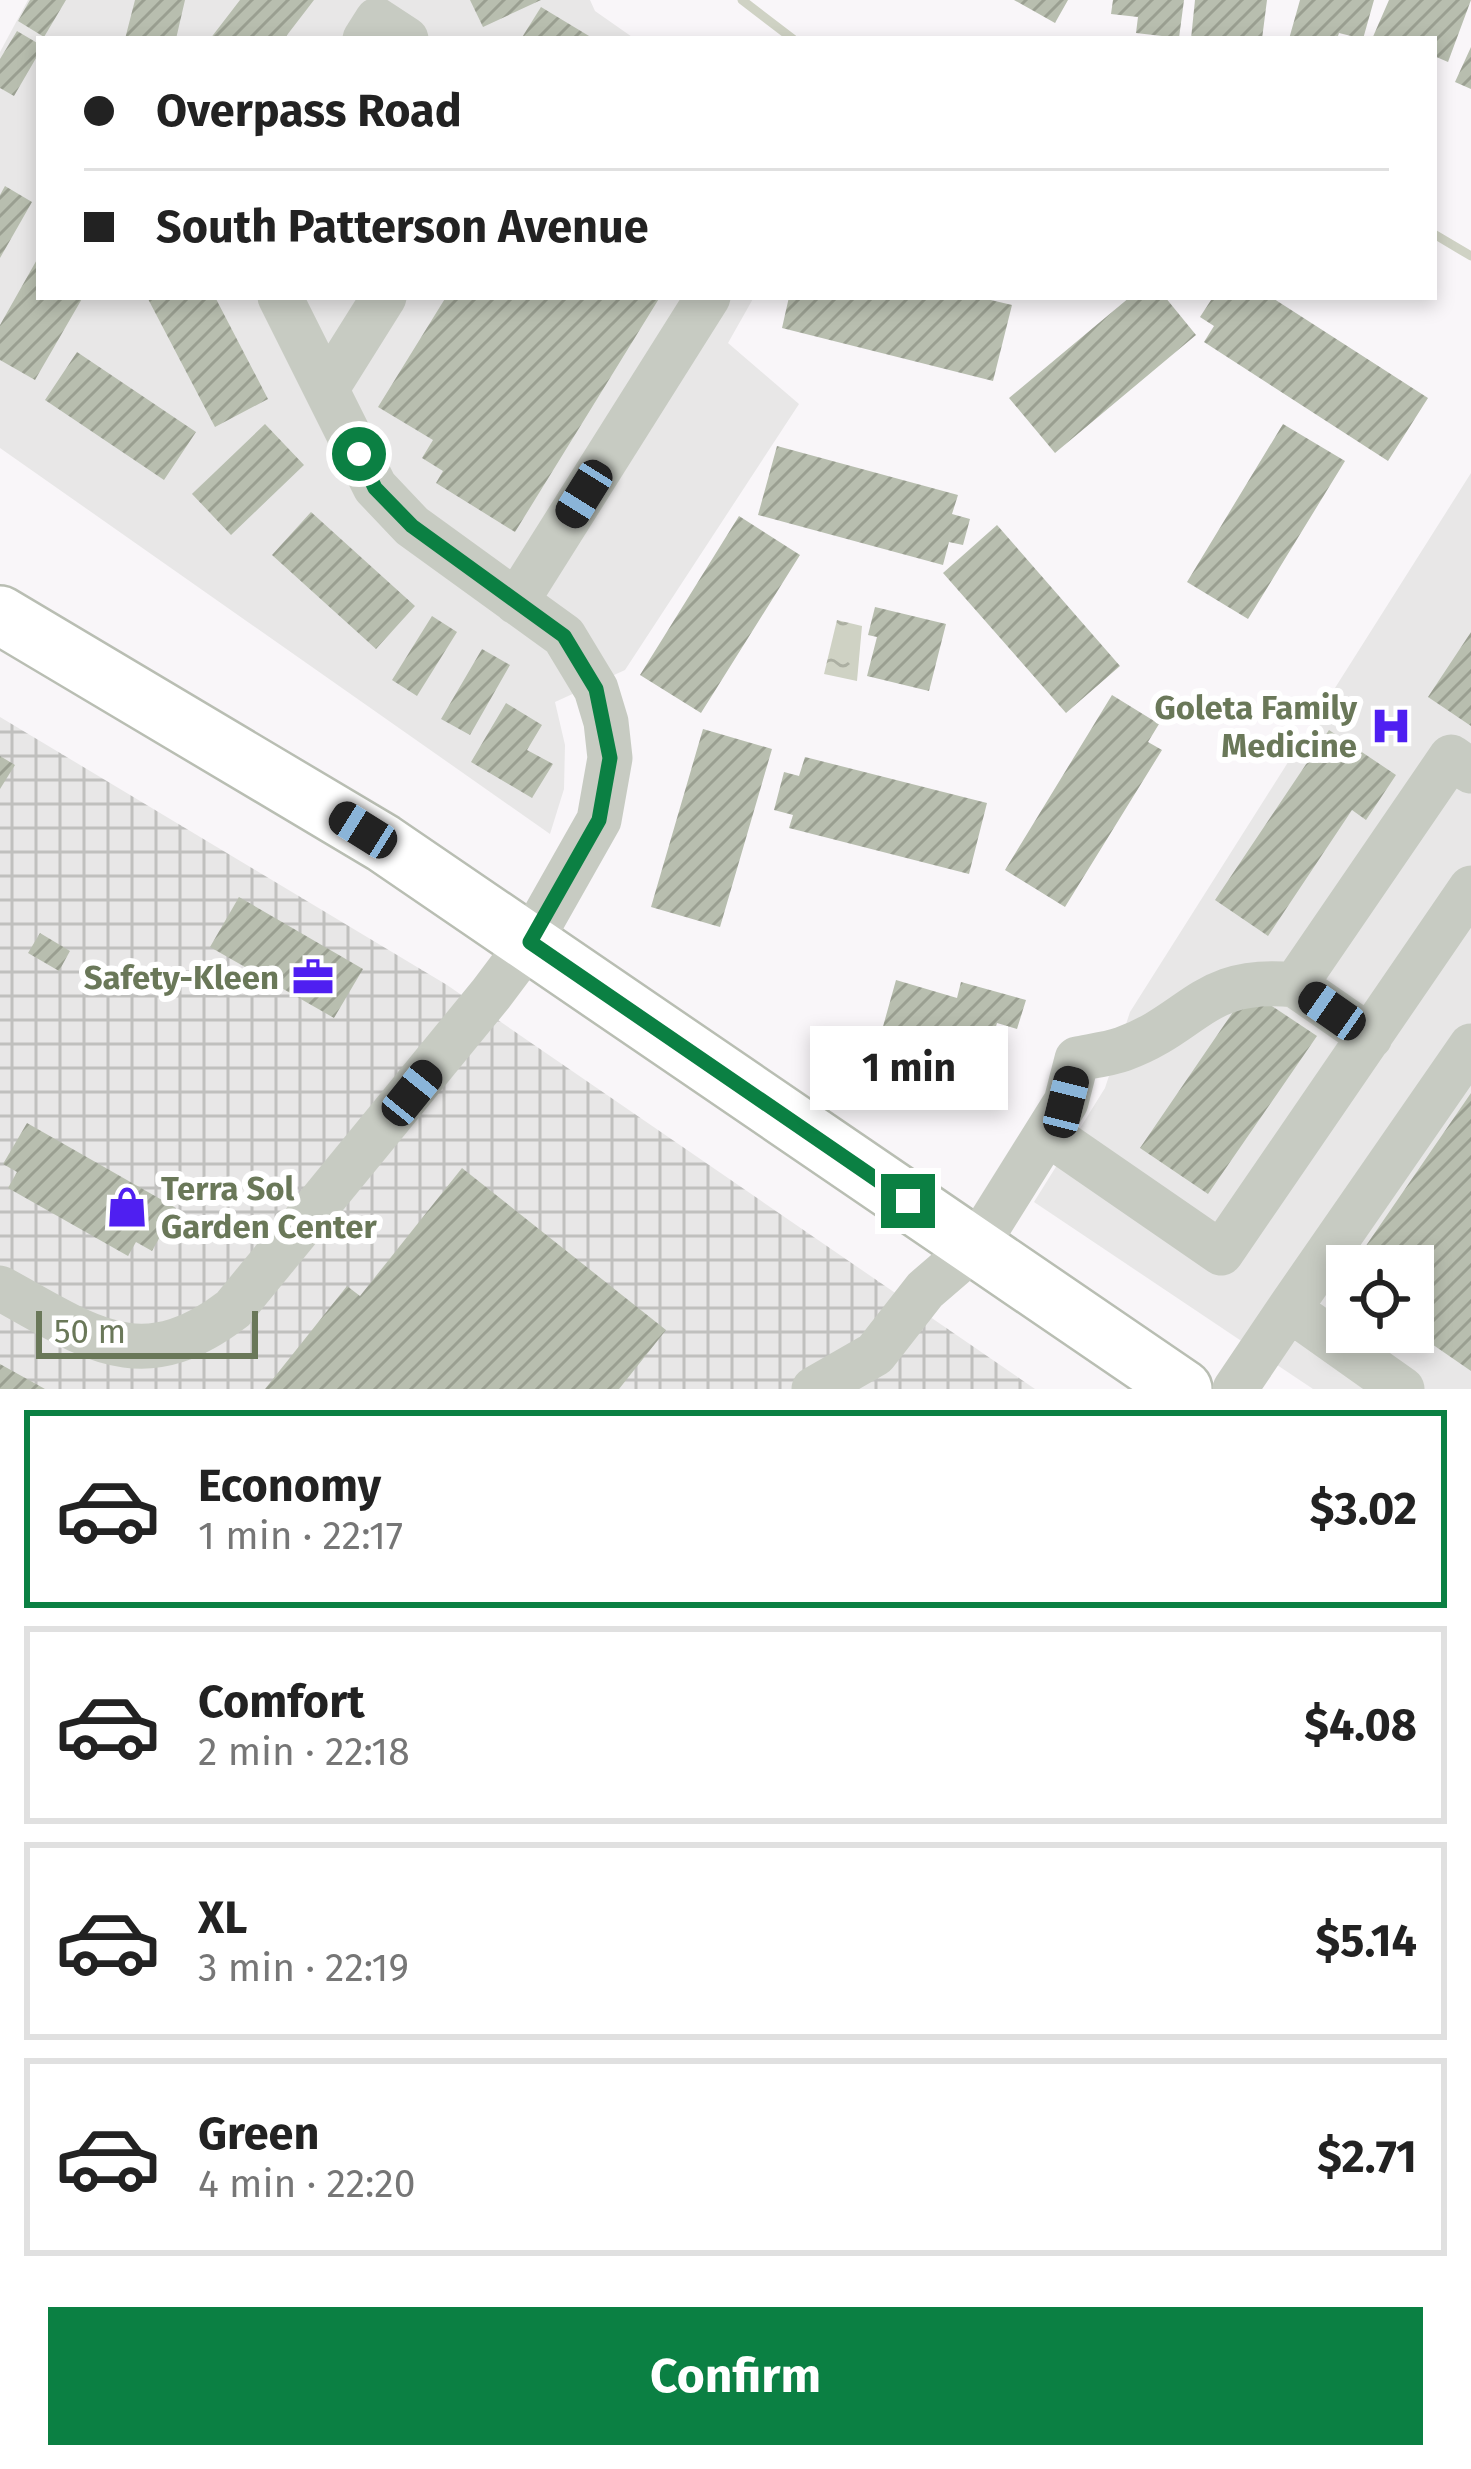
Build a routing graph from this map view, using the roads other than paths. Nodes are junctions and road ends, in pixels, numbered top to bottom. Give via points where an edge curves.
1 (367, 36) edge
2 (401, 36) edge
3 (282, 300) edge
4 (382, 300) edge
5 (707, 300) edge
6 (328, 388) junction
7 (516, 602) junction
8 (0, 615) edge
9 (1471, 771) edge
10 (1471, 888) edge
11 (530, 942) junction
12 (1295, 985) junction
13 (1370, 1036) junction
14 (1471, 1046) edge
15 (1047, 1133) junction
16 (976, 1246) junction
17 (0, 1288) edge
18 (1289, 1309) junction
19 (814, 1389) edge
20 (1183, 1389) edge
21 (1235, 1389) edge
22 (1402, 1389) edge

1 - 2 street via 377,20
3 - 6 street
4 - 6 street
5 - 7 street
6 - 7 street via 375,488 412,526
7 - 11 street via 564,636 596,689 610,758 599,820
8 - 11 main road via 287,783
9 - 12 street via 1451,757
10 - 13 street
11 - 16 main road
11 - 17 street via 280,1258 196,1337 145,1346 96,1340
12 - 13 street
12 - 15 street via 1256,980 1223,989 1125,1049 1077,1059
13 - 15 street via 1221,1253
14 - 18 street
15 - 16 street
16 - 19 street via 925,1290 875,1354
16 - 20 main road
18 - 21 street
18 - 22 street

